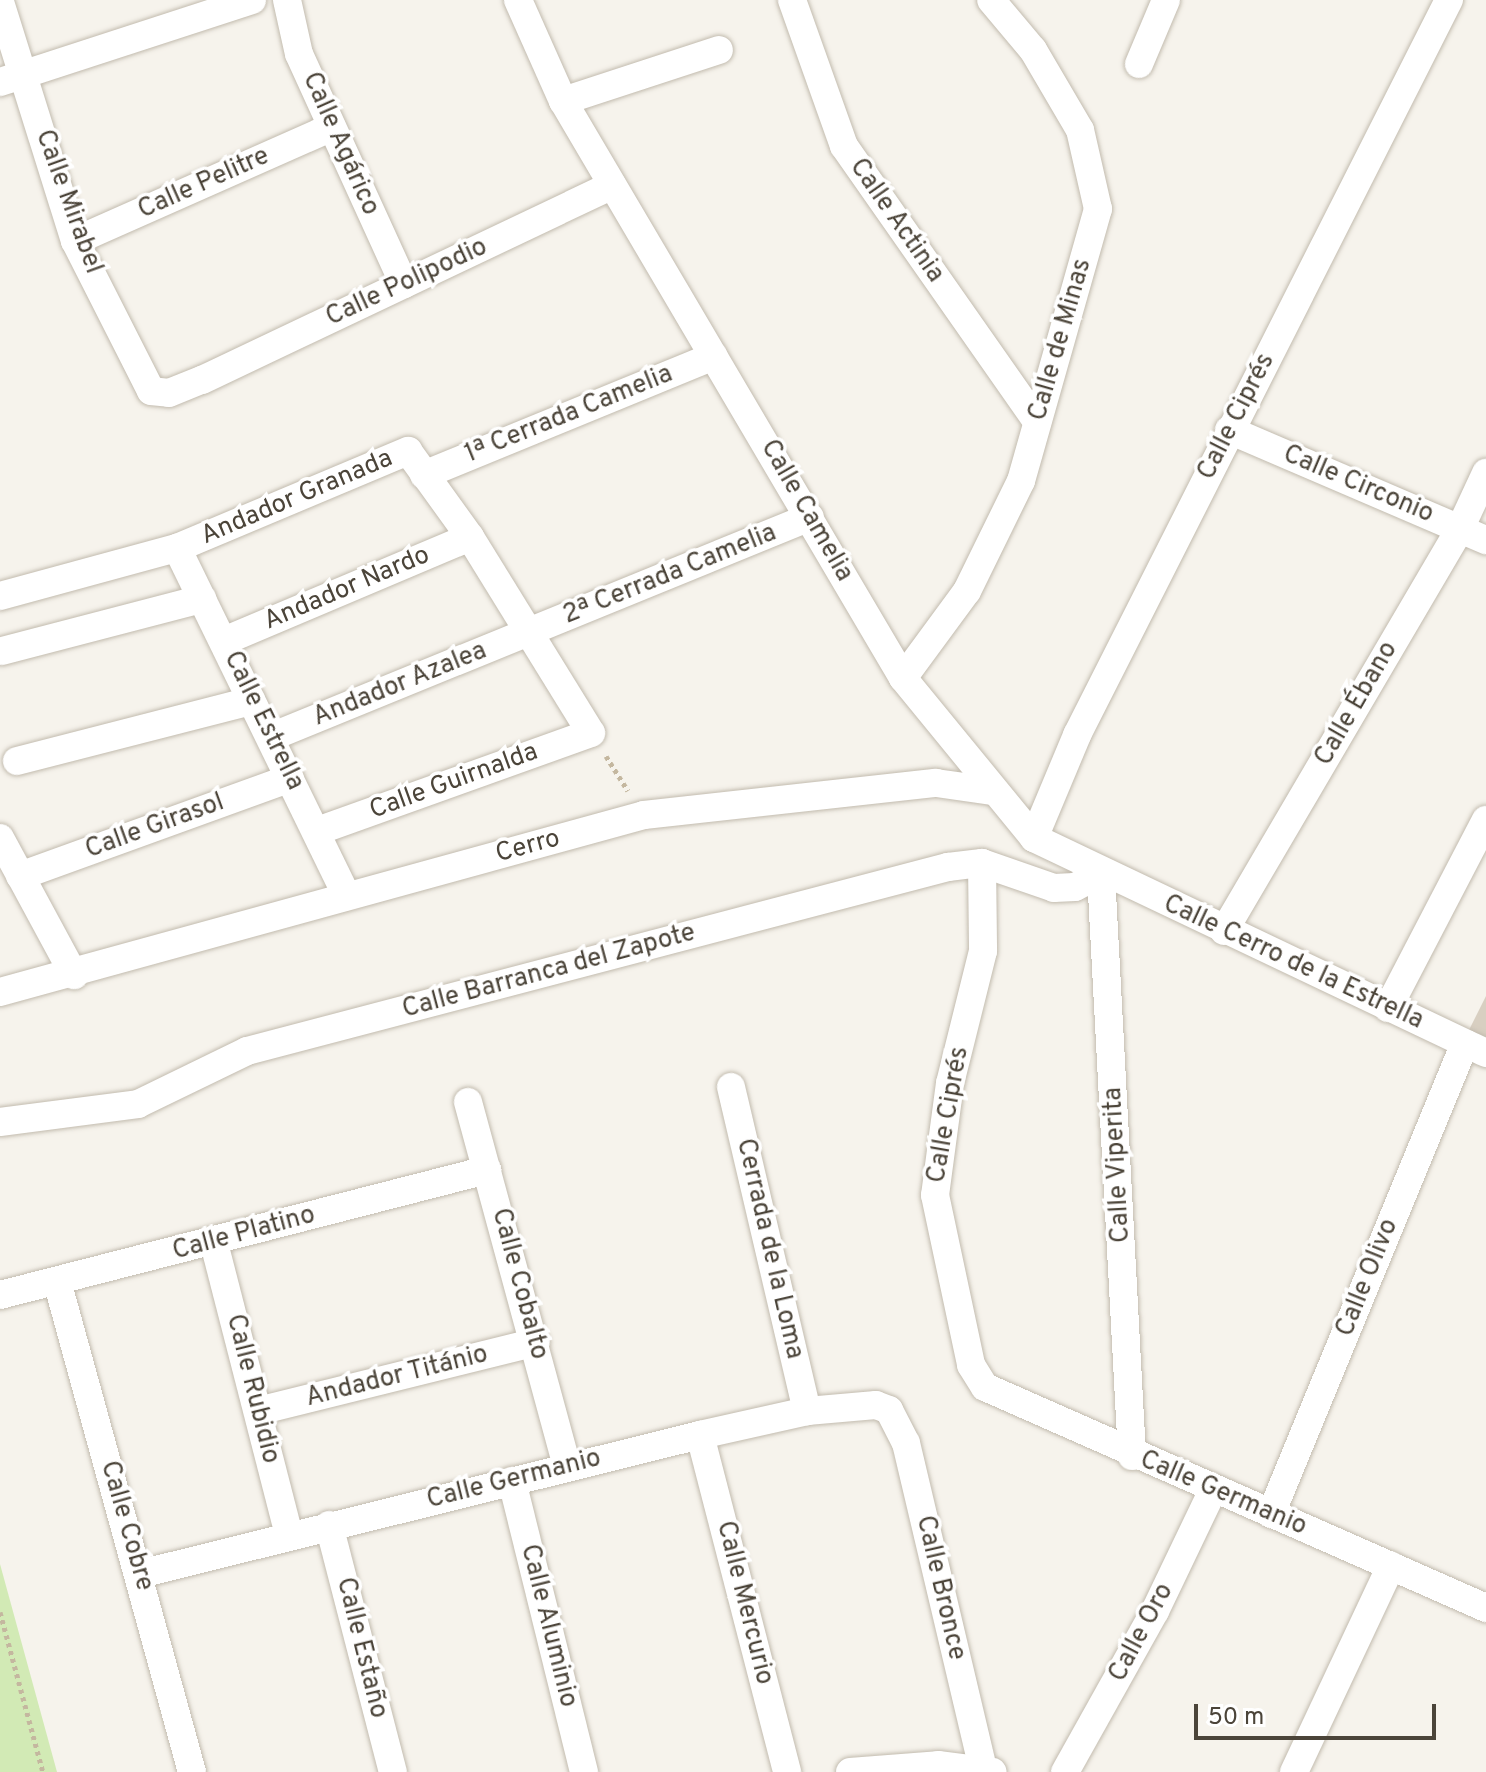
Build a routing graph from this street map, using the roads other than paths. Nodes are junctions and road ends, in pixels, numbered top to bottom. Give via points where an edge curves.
1 (252, 0) edge
2 (287, 0) edge
3 (518, 0) edge
4 (792, 0) edge
5 (991, 0) edge
6 (1166, 0) edge
7 (1449, 0) edge
8 (0, 2) edge
9 (218, 5) edge
10 (719, 50) dead end
11 (1139, 64) dead end
12 (12, 78) edge
13 (563, 101) junction
14 (332, 127) junction
15 (612, 185) junction
16 (75, 241) junction
17 (404, 284) junction
18 (714, 356) junction
19 (202, 380) joint
20 (1037, 422) junction
21 (1229, 430) junction
22 (1486, 473) edge
23 (424, 475) junction
24 (810, 517) junction
25 (1460, 529) junction
26 (470, 537) junction
27 (1486, 540) edge
28 (177, 548) junction
29 (0, 596) edge
30 (202, 599) junction
31 (529, 633) junction
32 (224, 641) junction
33 (2, 651) edge
34 (903, 678) junction
35 (251, 701) junction
36 (591, 733) joint
37 (271, 737) junction
38 (17, 761) dead end
39 (290, 778) junction
40 (993, 791) junction
41 (1486, 820) edge
42 (318, 831) junction
43 (0, 838) edge
44 (1034, 838) junction
45 (982, 863) junction
46 (1101, 874) junction
47 (20, 876) junction
48 (347, 896) junction
49 (1224, 931) junction
50 (74, 975) junction
51 (0, 992) edge
52 (1388, 1008) junction
53 (1475, 1048) edge
54 (731, 1087) dead end
55 (468, 1102) dead end
56 (0, 1122) edge
57 (487, 1170) junction
58 (214, 1243) junction
59 (57, 1281) junction
60 (0, 1295) edge
61 (536, 1342) junction
62 (971, 1365) joint
63 (889, 1410) joint
64 (258, 1411) junction
65 (807, 1411) junction
66 (700, 1435) junction
67 (1132, 1456) junction
68 (567, 1467) junction
69 (512, 1481) junction
70 (1213, 1490) junction
71 (1271, 1514) junction
72 (329, 1525) junction
73 (289, 1535) junction
74 (1391, 1566) junction
75 (140, 1574) junction
76 (1486, 1608) edge
77 (988, 1771) edge
78 (192, 1772) edge
79 (393, 1772) edge
80 (584, 1772) edge
81 (787, 1772) edge
82 (850, 1772) edge
83 (1065, 1772) edge
84 (1294, 1772) edge

1 - 9 street
2 - 14 street, Calle Agárico via 299,54
3 - 13 street, Calle Camelia
4 - 20 street, Calle Actinia via 844,146
5 - 20 street, Calle de Minas via 1033,50 1080,130 1098,209
6 - 11 street
7 - 21 street, Calle Ciprés
8 - 12 street, Calle Mirabel
9 - 12 street
10 - 13 street
12 - 16 street, Calle Mirabel
13 - 15 street, Calle Camelia
14 - 16 street, Calle Pelitre
14 - 17 street, Calle Agárico
15 - 17 street, Calle Polipodio
15 - 18 street, Calle Camelia
16 - 19 street, Calle Mirabel via 151,391 169,393
17 - 19 street, Calle Polipodio
18 - 23 street, 1ª Cerrada Camelia
18 - 24 street, Calle Camelia
20 - 34 street, Calle de Minas via 1021,481 967,591
21 - 25 street, Calle Circonio
21 - 44 street, Calle Ciprés via 1077,735
22 - 25 street, Calle Ébano
23 - 26 street, Andador Granada
23 - 28 street, Andador Granada via 408,451
24 - 31 street, 2ª Cerrada Camelia
24 - 34 street, Calle Camelia
25 - 27 street, Calle Circonio
25 - 49 street, Calle Ébano
26 - 31 street, Andador Granada
26 - 32 street, Andador Nardo
28 - 29 street, Andador Granada
28 - 30 street, Calle Estrella
30 - 32 street, Calle Estrella
30 - 33 street
31 - 36 street, Andador Granada
31 - 37 street, Andador Azalea
32 - 35 street, Calle Estrella
34 - 40 street, Calle Camelia
35 - 37 street, Calle Estrella
35 - 38 street
36 - 42 street, Calle Guirnalda
37 - 39 street, Calle Estrella
39 - 42 street, Calle Estrella
39 - 47 street, Calle Girasol
40 - 44 street, Calle Camelia
40 - 48 street, Cerro via 936,783 644,815
41 - 52 street
42 - 48 street, Calle Estrella
43 - 47 street
44 - 46 street, Calle Camelia
45 - 46 street, Calle Barranca del Zapote via 1054,888 1075,887
45 - 56 street, Calle Barranca del Zapote via 948,867 247,1051 138,1104
45 - 62 street, Calle Ciprés via 983,951 950,1083 935,1195
46 - 49 street, Calle Cerro de la Estrella
46 - 67 street, Calle Viperita
47 - 50 street
48 - 50 street, Cerro
49 - 52 street, Calle Cerro de la Estrella
50 - 51 street
52 - 53 street, Calle Cerro de la Estrella
53 - 71 street, Calle Olivo
54 - 65 street, Cerrada de la Loma
55 - 57 street, Calle Cobalto
57 - 58 street, Calle Platino
57 - 61 street, Calle Cobalto
58 - 59 street, Calle Platino
58 - 64 street, Calle Rubidio
59 - 60 street, Calle Platino
59 - 75 street, Calle Cobre
61 - 64 street, Andador Titánio
61 - 68 street, Calle Cobalto
62 - 67 street, Calle Germanio via 985,1387
63 - 65 street, Calle Germanio via 862,1404
63 - 77 street, Calle Bronce via 906,1443
64 - 73 street, Calle Rubidio
65 - 66 street, Calle Germanio
66 - 68 street, Calle Germanio
66 - 81 street, Calle Mercurio
67 - 70 street, Calle Germanio
68 - 69 street, Calle Germanio
69 - 72 street, Calle Germanio
69 - 80 street, Calle Aluminio
70 - 71 street, Calle Germanio
70 - 83 street, Calle Oro via 1155,1611
71 - 74 street, Calle Germanio
72 - 73 street, Calle Germanio
72 - 79 street, Calle Estaño
73 - 75 street, Calle Germanio
74 - 76 street, Calle Germanio
74 - 84 street
75 - 78 street, Calle Cobre
77 - 82 street via 938,1765

